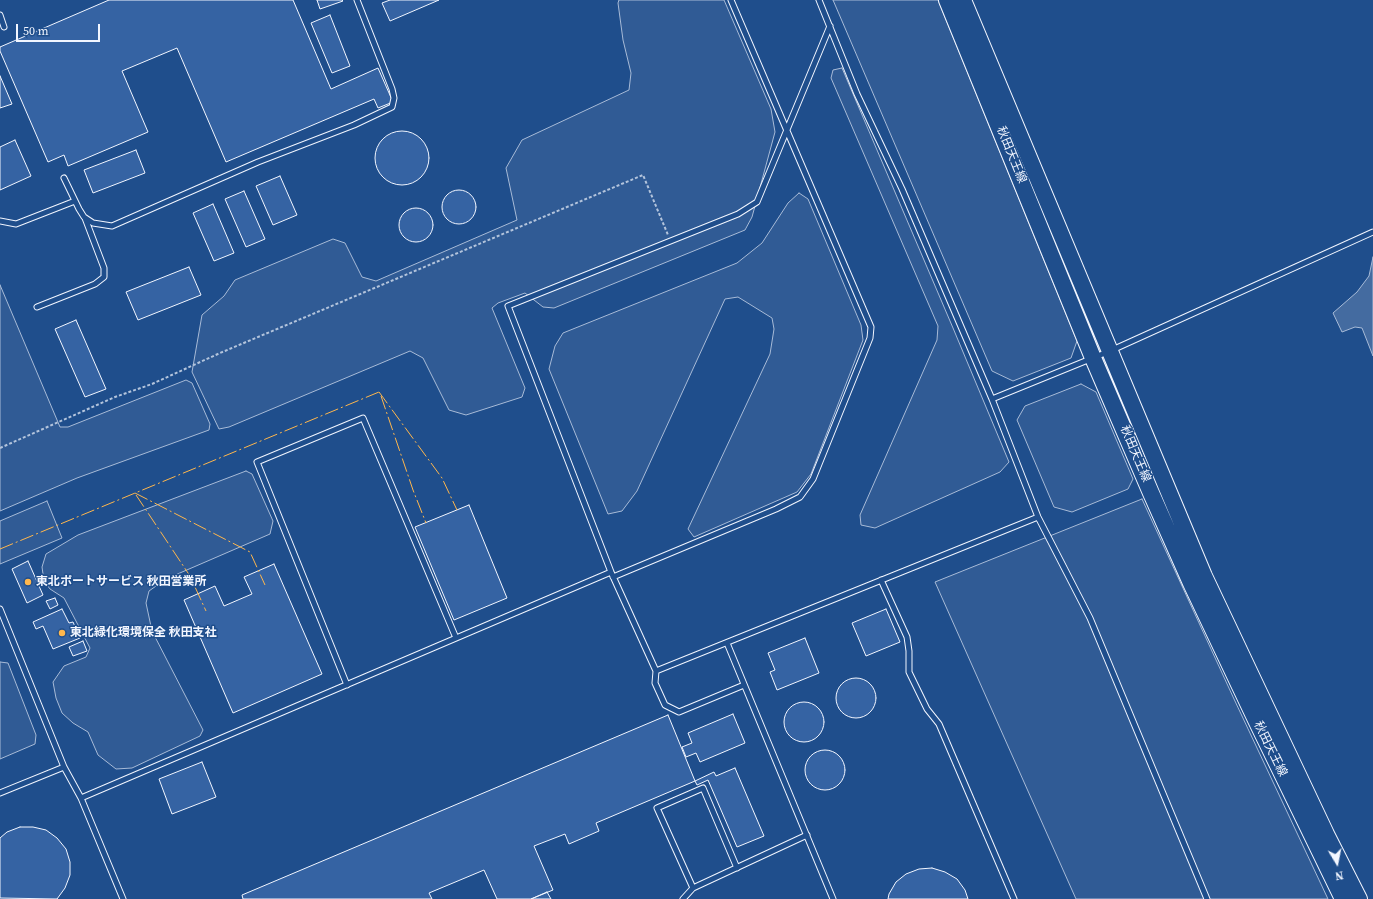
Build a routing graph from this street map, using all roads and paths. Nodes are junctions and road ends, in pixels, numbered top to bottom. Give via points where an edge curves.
1 (357, 0) edge
2 (731, 0) edge
3 (819, 0) edge
4 (947, 0) edge
5 (963, 0) edge
6 (0, 15) edge
7 (830, 26) junction
8 (4, 27) dead end
9 (787, 130) junction
10 (64, 178) dead end
11 (75, 201) junction
12 (84, 217) junction
13 (0, 221) edge
14 (1373, 232) edge
15 (670, 241) junction
16 (37, 307) dead end
17 (1110, 351) junction
18 (1093, 358) junction
19 (992, 399) junction
20 (0, 448) edge
21 (1038, 517) junction
22 (612, 575) junction
23 (882, 580) junction
24 (0, 609) edge
25 (456, 638) junction
26 (727, 643) junction
27 (656, 671) junction
28 (347, 685) junction
29 (744, 685) junction
30 (64, 767) junction
31 (0, 793) edge
32 (81, 798) junction
33 (807, 835) junction
34 (738, 868) junction
35 (693, 888) junction
36 (124, 899) edge
37 (683, 899) edge
38 (833, 899) edge
39 (1014, 899) edge
40 (1207, 899) edge
41 (1343, 899) edge
42 (1359, 899) edge

1 - 12 lane via 392,89 392,107 112,226 93,223
2 - 9 lane
3 - 7 lane
4 - 18 main road, 秋田天王線
5 - 17 main road, 秋田天王線
6 - 8 lane
7 - 9 lane
7 - 19 lane
9 - 15 lane via 757,202 738,214
9 - 22 lane via 871,327 870,338 813,479 800,497
10 - 11 lane
11 - 12 lane
11 - 13 lane via 16,224
12 - 16 lane via 104,268 104,278
14 - 17 lane
15 - 20 path via 643,176 152,384 115,397
15 - 22 lane via 508,306
17 - 18 lane
17 - 42 main road, 秋田天王線 via 1204,576
18 - 19 lane
18 - 41 main road, 秋田天王線 via 1191,583
19 - 21 lane
21 - 23 lane
21 - 40 lane via 1090,618
22 - 25 lane
22 - 27 lane
23 - 26 lane
23 - 39 lane via 907,637 909,672 927,709 939,724
24 - 30 lane
25 - 28 lane
25 - 28 lane via 363,418 257,462
26 - 27 lane
26 - 29 lane
27 - 29 lane via 655,682 665,705 679,712
28 - 32 lane
29 - 33 lane
30 - 31 lane
30 - 32 lane
32 - 36 lane
33 - 34 lane
33 - 38 lane
34 - 35 lane
34 - 35 lane via 703,788 657,808
35 - 37 lane

